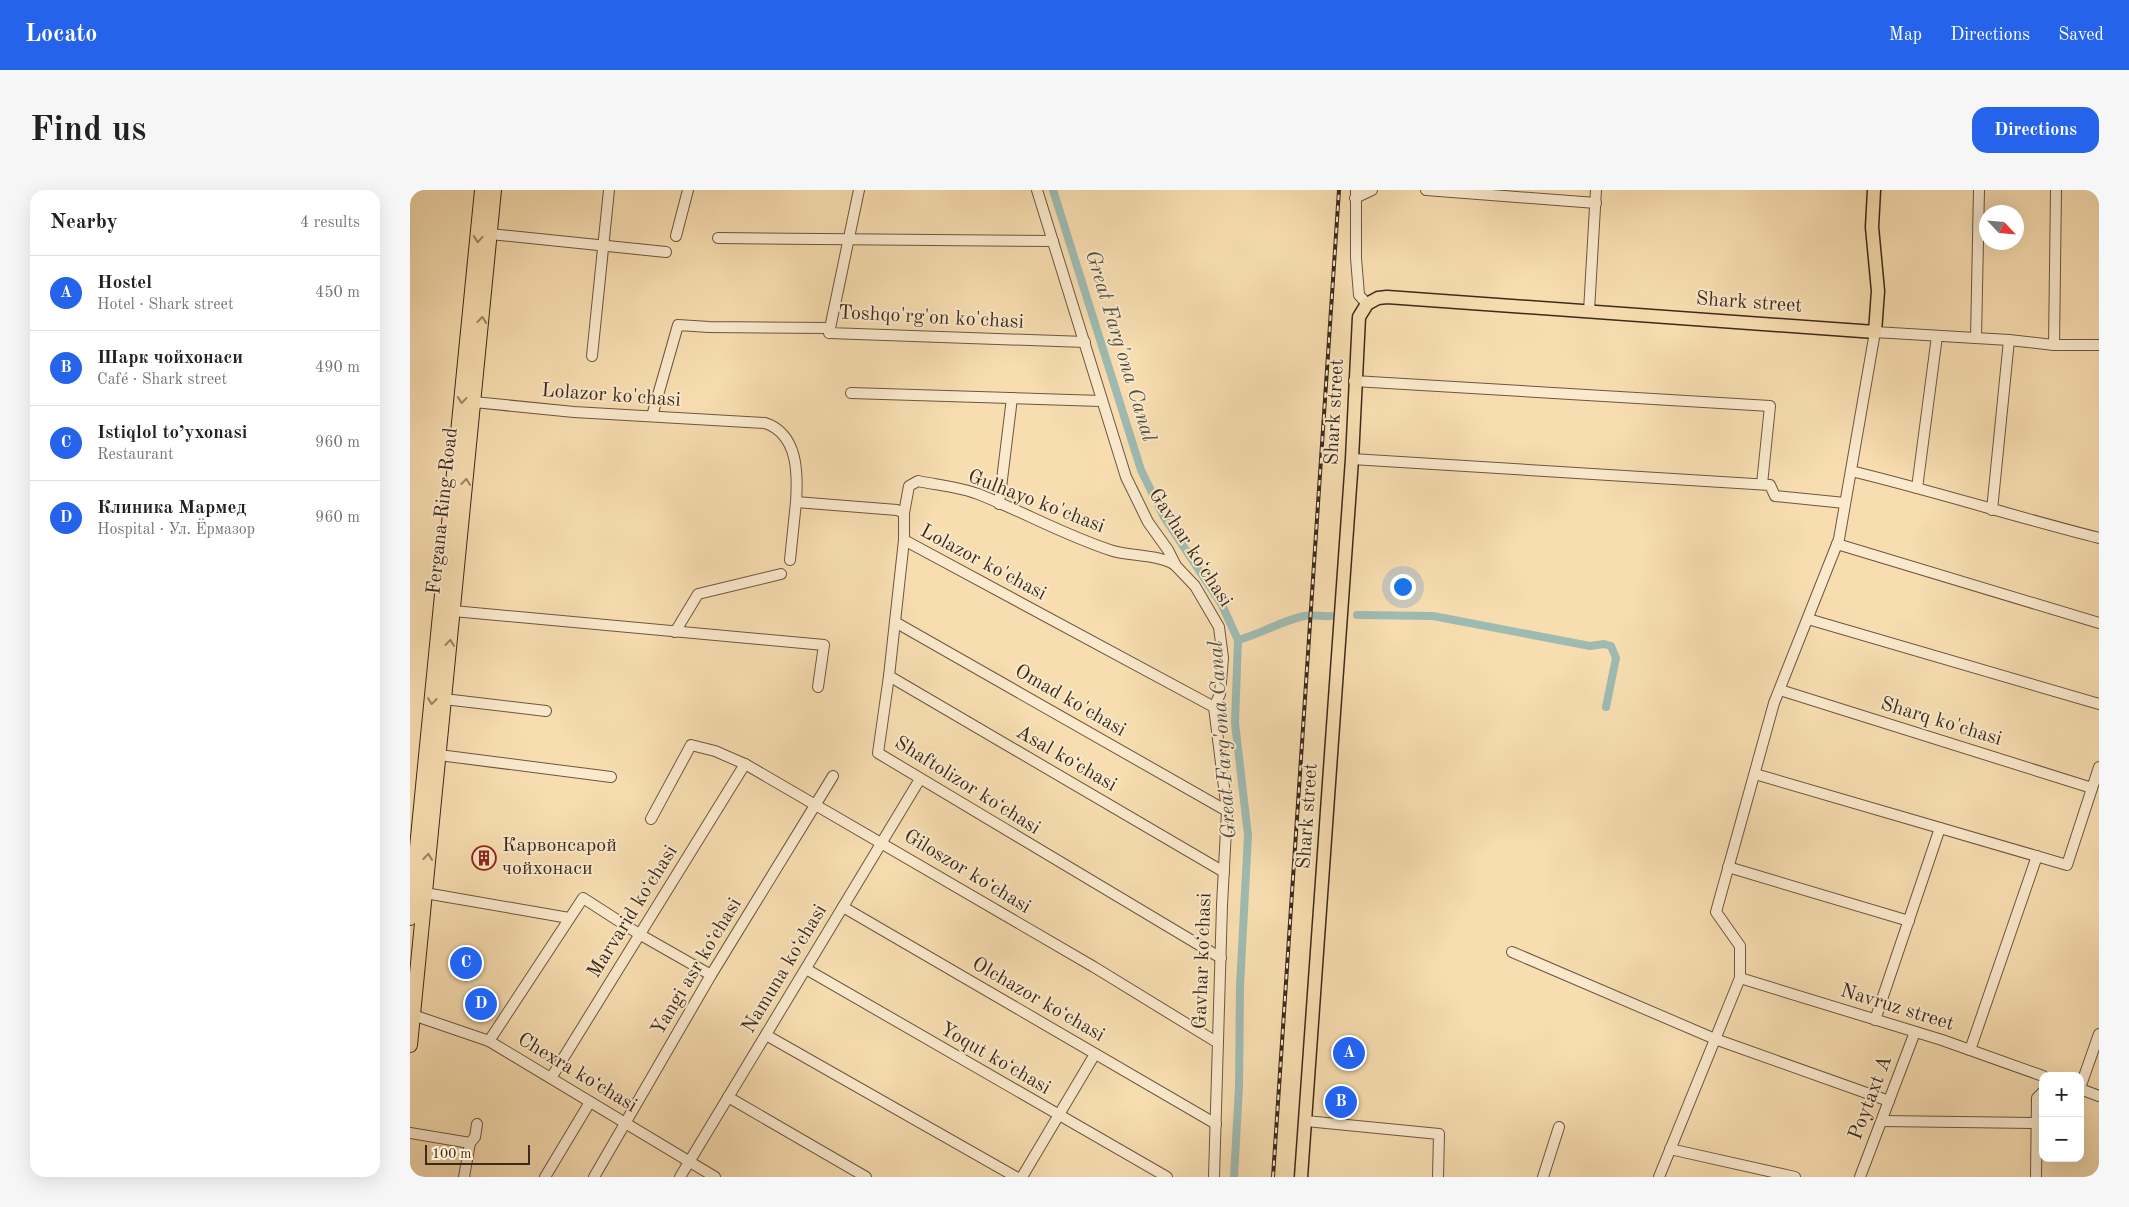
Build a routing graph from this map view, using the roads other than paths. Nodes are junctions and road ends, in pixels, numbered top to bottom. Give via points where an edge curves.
1 (482, 190) edge
2 (494, 190) edge
3 (609, 190) edge
4 (688, 190) edge
5 (859, 190) edge
6 (1038, 190) edge
7 (1372, 190) edge
8 (1426, 190) edge
9 (1596, 190) edge
10 (1874, 190) edge
11 (1979, 190) edge
12 (2056, 190) edge
13 (1356, 194) edge
14 (1596, 203) junction
15 (490, 234) junction
16 (676, 236) dead end
17 (718, 238) dead end
18 (849, 239) junction
19 (1053, 241) junction
20 (604, 245) junction
21 (666, 252) dead end
22 (1367, 304) junction
23 (1588, 311) junction
24 (830, 328) junction
25 (1875, 332) junction
26 (1937, 336) junction
27 (1976, 338) junction
28 (2010, 340) junction
29 (1085, 342) junction
30 (2054, 345) junction
31 (2099, 345) edge
32 (592, 356) dead end
33 (1354, 381) junction
34 (851, 393) dead end
35 (1012, 398) junction
36 (1101, 400) junction
37 (474, 402) junction
38 (652, 416) junction
39 (1352, 459) junction
40 (1851, 471) junction
41 (1762, 484) junction
42 (1917, 488) junction
43 (796, 502) junction
44 (1000, 504) junction
45 (1845, 504) junction
46 (1992, 510) junction
47 (904, 513) junction
48 (2099, 538) edge
49 (904, 540) junction
50 (1837, 544) junction
51 (790, 560) dead end
52 (1176, 566) junction
53 (781, 574) dead end
54 (453, 611) junction
55 (1808, 619) junction
56 (895, 622) junction
57 (2099, 623) edge
58 (675, 632) junction
59 (442, 667) junction
60 (889, 676) junction
61 (818, 687) dead end
62 (1780, 690) junction
63 (444, 699) junction
64 (2099, 704) edge
65 (1214, 707) junction
66 (546, 711) dead end
67 (438, 755) junction
68 (745, 764) junction
69 (2099, 767) edge
70 (1754, 774) junction
71 (833, 776) dead end
72 (612, 777) dead end
73 (920, 779) junction
74 (2092, 788) junction
75 (816, 805) junction
76 (1228, 811) junction
77 (651, 819) dead end
78 (1940, 828) junction
79 (881, 842) junction
80 (2037, 856) junction
81 (1728, 867) junction
82 (1224, 872) junction
83 (425, 893) junction
84 (843, 907) junction
85 (410, 918) edge
86 (569, 918) junction
87 (1909, 921) junction
88 (639, 934) junction
89 (1512, 952) dead end
90 (1221, 958) junction
91 (806, 969) junction
92 (710, 975) junction
93 (1740, 978) junction
94 (413, 1015) junction
95 (1875, 1020) junction
96 (1915, 1032) junction
97 (2099, 1034) edge
98 (766, 1035) junction
99 (1715, 1039) junction
100 (489, 1041) junction
101 (1218, 1043) junction
102 (410, 1045) edge
103 (1970, 1050) junction
104 (1095, 1054) junction
105 (2039, 1075) edge
106 (2084, 1077) edge
107 (551, 1078) junction
108 (2084, 1090) edge
109 (2039, 1096) edge
110 (2099, 1096) edge
111 (728, 1097) junction
112 (1889, 1101) junction
113 (590, 1102) junction
114 (1058, 1116) junction
115 (1306, 1121) junction
116 (1882, 1121) junction
117 (2037, 1123) junction
118 (477, 1124) dead end
119 (626, 1124) junction
120 (1216, 1124) junction
121 (1559, 1127) dead end
122 (410, 1134) edge
123 (470, 1143) junction
124 (1670, 1149) junction
125 (689, 1162) junction
126 (464, 1177) edge
127 (545, 1177) edge
128 (594, 1177) edge
129 (680, 1177) edge
130 (715, 1177) edge
131 (866, 1177) edge
132 (1016, 1177) edge
133 (1022, 1177) edge
134 (1167, 1177) edge
135 (1214, 1177) edge
136 (1301, 1177) edge
137 (1438, 1177) edge
138 (1543, 1177) edge
139 (1659, 1177) edge
140 (1795, 1177) edge
141 (1860, 1177) edge
142 (2036, 1177) edge

1 -> 59 highway, Fergana Ring Road
2 - 15 highway, Fergana Ring Road
3 - 20 street
4 - 16 street
5 - 18 street, Toshqo'rg'on ko'chasi
6 - 19 street, Gavhar koʻchasi
7 - 13 street
8 - 14 street
9 - 14 street
10 - 25 main road via 1872,227 1878,291
11 - 27 street
12 - 30 street
13 - 22 street via 1359,295
14 - 23 street
15 - 20 street
37 -> 15 highway, Fergana Ring Road
17 - 18 street
18 - 19 street
18 - 24 street, Toshqo'rg'on ko'chasi
19 - 29 street, Gavhar koʻchasi
20 - 21 street
20 - 32 street
22 - 23 main road, Shark street via 1387,297
22 - 33 main road, Shark street via 1359,317
23 - 25 main road, Shark street
24 - 29 street, Toshqo'rg'on ko'chasi via 829,333
24 - 38 street via 678,325
25 - 26 street
25 - 40 street
26 - 27 street
26 - 42 street
27 - 28 street
28 - 30 street
28 - 46 street
29 - 36 street, Gavhar koʻchasi
30 - 31 street
33 - 39 main road, Shark street
33 - 41 street via 1770,406
34 - 35 street
35 - 36 street
35 - 44 street
36 - 52 street, Gavhar koʻchasi via 1126,477 1148,522
37 - 38 street, Lolazor ko'chasi
54 -> 37 highway, Fergana Ring Road
38 - 43 street, Lolazor ko'chasi via 775,426 794,454 798,480
39 - 41 street
39 - 115 main road, Shark street
40 - 42 street
40 - 45 street
41 - 45 street via 1770,485 1775,496
42 - 46 street
43 - 47 street, Lolazor ko'chasi
43 - 51 street
44 - 47 street, Gulhayo ko'chasi via 976,493 918,481 909,486
44 - 52 street, Gulhayo ko'chasi via 1114,551 1156,558
45 - 50 street
46 - 48 street
47 - 49 street, Lolazor ko'chasi
49 - 56 street, Shaftolizor koʻchasi
49 - 65 street, Lolazor ko'chasi
50 - 55 street
50 - 57 street
52 - 65 street, Gavhar koʻchasi via 1195,586 1219,627 1223,658 1220,694
53 - 58 street via 698,594
54 - 58 street
59 -> 54 highway, Fergana Ring Road
55 - 62 street
55 - 64 street
56 - 60 street, Shaftolizor koʻchasi
56 - 76 street, Omad ko'chasi
58 - 61 street via 824,645
59 - 63 highway, Fergana Ring Road
59 -> 85 highway, Fergana Ring Road
60 - 73 street, Shaftolizor koʻchasi via 878,752
60 - 82 street, Asal koʻchasi
62 - 70 street
62 - 74 street, Sharq ko'chasi
63 - 66 street
63 - 67 highway, Fergana Ring Road
65 - 76 street, Gavhar koʻchasi
67 - 72 street
83 -> 67 highway, Fergana Ring Road
68 - 75 street, Giloszor koʻchasi
68 - 77 street, Giloszor koʻchasi via 691,745
68 - 88 street, Marvarid koʻchasi
69 - 74 street
70 - 78 street
70 - 81 street
71 - 75 street, Yangi asr koʻchasi
73 - 79 street, Namuna koʻchasi
73 - 90 street, Shaftolizor koʻchasi
74 - 80 street via 2067,865
75 - 79 street, Giloszor koʻchasi
75 - 92 street, Yangi asr koʻchasi
76 - 82 street, Gavhar koʻchasi
78 - 80 street
78 - 87 street
79 - 84 street, Namuna koʻchasi
79 - 101 street, Giloszor koʻchasi
80 - 103 street
81 - 87 street
81 - 93 street via 1716,912 1740,946
82 - 90 street, Gavhar koʻchasi
83 - 86 street
83 - 94 highway, Fergana Ring Road
84 - 91 street, Namuna koʻchasi
84 - 104 street, Olchazor koʻchasi
86 - 88 street via 583,898
86 - 100 street
87 - 95 street
88 - 92 street
88 - 107 street, Marvarid koʻchasi
89 - 99 street
90 - 101 street, Gavhar koʻchasi
91 - 98 street, Namuna koʻchasi
91 - 114 street, Yoqut koʻchasi
92 - 119 street, Yangi asr koʻchasi
93 - 95 street, Navruz street
93 - 99 street
94 - 100 street, Chexra koʻchasi
94 - 102 highway, Fergana Ring Road
95 - 96 street, Navruz street
96 - 103 street, Navruz street
96 - 112 street, Poytaxt A
97 - 106 street
98 - 111 street, Namuna koʻchasi
98 - 132 street
99 - 112 street
99 - 124 street
100 - 107 street, Chexra koʻchasi
101 - 120 street, Gavhar koʻchasi
103 - 105 street, Navruz street
104 - 114 street
104 - 120 street, Olchazor koʻchasi
107 - 113 street, Chexra koʻchasi
108 - 110 street
109 - 117 street
111 - 125 street, Namuna koʻchasi
111 - 131 street
112 - 116 street, Poytaxt A
113 - 119 street, Chexra koʻchasi
113 - 127 street
114 - 133 street
114 - 134 street, Yoqut koʻchasi
115 - 136 main road, Shark street
115 - 137 street via 1439,1134
116 - 117 street
116 - 141 street, Poytaxt A
117 - 142 street
118 - 123 street via 475,1137
119 - 125 street, Chexra koʻchasi
119 - 128 street, Yangi asr koʻchasi
120 - 135 street, Gavhar koʻchasi
121 - 138 street
122 - 123 street
123 - 126 street
124 - 139 street
124 - 140 street
125 - 129 street, Namuna koʻchasi
125 - 130 street, Chexra koʻchasi

